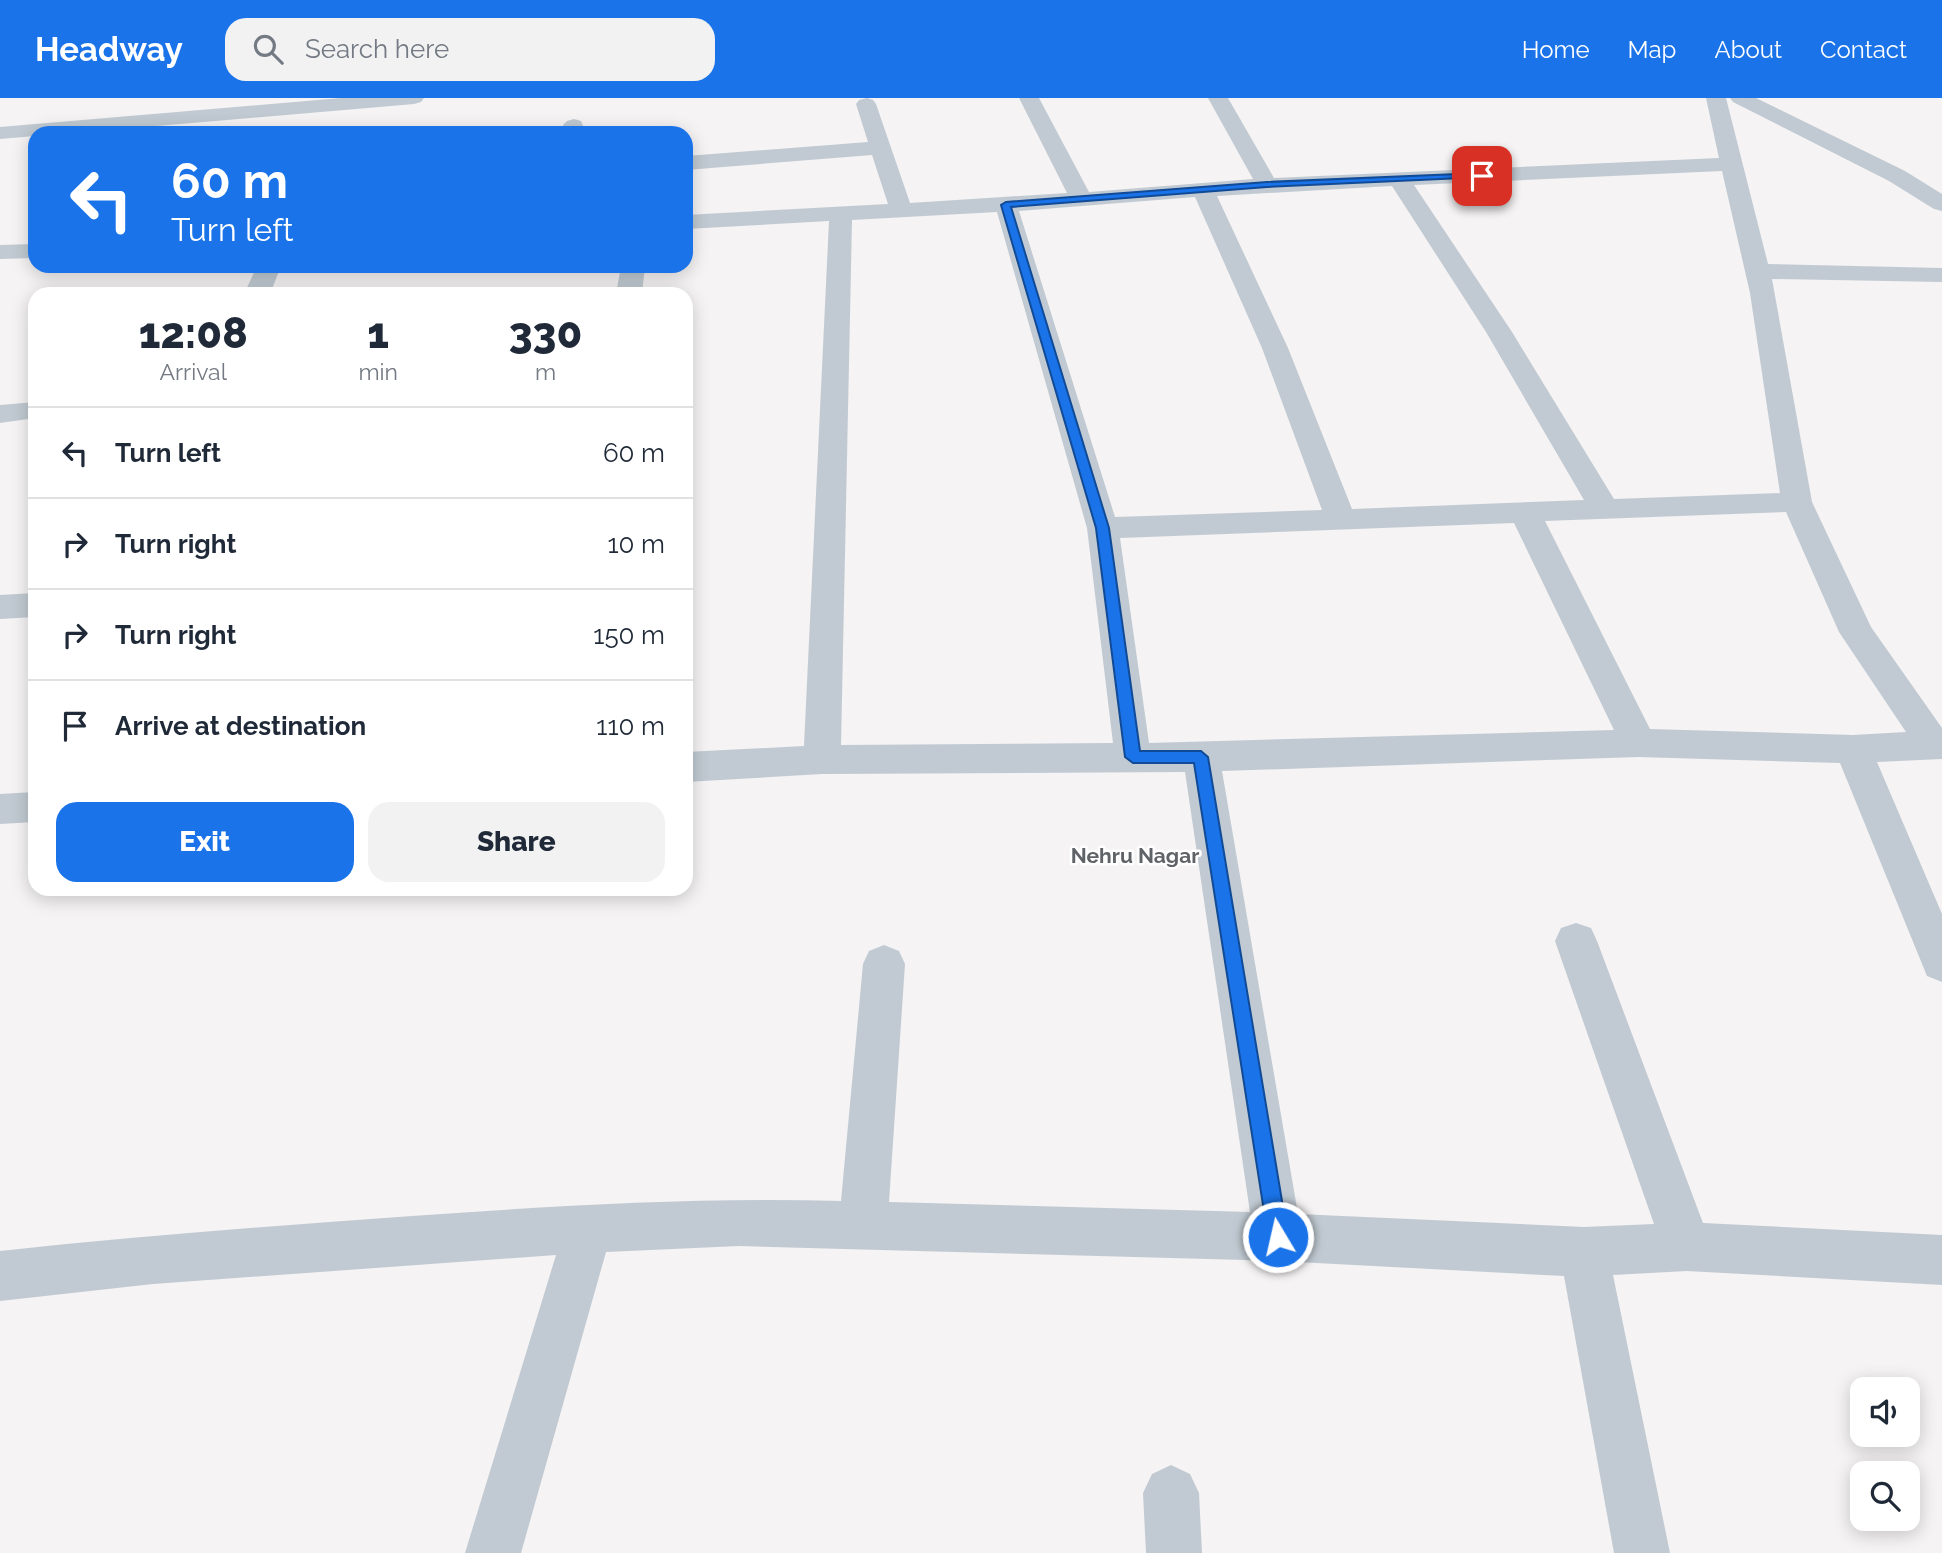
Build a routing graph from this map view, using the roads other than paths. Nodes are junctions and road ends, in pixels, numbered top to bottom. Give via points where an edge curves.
1 (192, 98) edge
2 (414, 98) edge
3 (1029, 98) edge
4 (1218, 98) edge
5 (1716, 98) edge
6 (1740, 98) edge
7 (866, 104) dead end
8 (223, 114) junction
9 (82, 126) edge
10 (28, 131) edge
11 (0, 133) edge
12 (880, 148) junction
13 (693, 162) edge
14 (1732, 164) junction
15 (1399, 179) junction
16 (1267, 185) junction
17 (1203, 190) junction
18 (1081, 199) junction
19 (1942, 204) edge
20 (1006, 205) junction
21 (901, 210) junction
22 (841, 212) junction
23 (693, 222) edge
24 (28, 251) edge
25 (0, 252) edge
26 (1757, 271) junction
27 (1942, 275) edge
28 (28, 411) edge
29 (0, 414) edge
30 (1797, 502) junction
31 (1605, 510) junction
32 (1525, 513) junction
33 (1341, 519) junction
34 (1103, 528) junction
35 (28, 605) edge
36 (0, 607) edge
37 (1639, 743) junction
38 (1938, 745) edge
39 (1853, 749) junction
40 (1133, 757) junction
41 (1201, 757) junction
42 (822, 760) junction
43 (693, 767) edge
44 (28, 807) edge
45 (0, 809) edge
46 (1576, 941) dead end
47 (1942, 963) edge
48 (884, 964) dead end
49 (863, 1226) junction
50 (589, 1228) junction
51 (1278, 1237) junction
52 (1687, 1247) junction
53 (1584, 1252) junction
54 (1942, 1260) edge
55 (0, 1276) edge
56 (1171, 1493) dead end
57 (493, 1553) edge
58 (1174, 1553) edge
59 (1642, 1553) edge

1 - 8 street
2 - 8 street
3 - 18 street
4 - 16 street
5 - 14 street
6 - 19 street via 1898,176
7 - 12 street
8 - 9 street
10 - 11 street
12 - 13 street
12 - 21 street
14 - 15 street
14 - 26 street
15 - 16 street
15 - 31 street via 1499,332
16 - 17 street
17 - 18 street
17 - 33 street via 1275,348
18 - 20 street
20 - 21 street
20 - 34 street
21 - 22 street
22 - 23 street
22 - 42 street
24 - 25 street
26 - 27 street
26 - 30 street
28 - 29 street
30 - 31 street
30 - 38 street via 1856,632
31 - 32 street
32 - 33 street
32 - 37 street
33 - 34 street
34 - 40 street
35 - 36 street
37 - 39 street
37 - 41 street
38 - 39 street
39 - 47 street
40 - 41 street
40 - 42 street
41 - 51 street
42 - 43 street
44 - 45 street
46 - 52 street
48 - 49 street
49 - 50 street via 739,1222
49 - 51 street
50 - 55 street via 153,1259
50 - 57 street
51 - 53 street
52 - 53 street
52 - 54 street
53 - 59 street
56 - 58 street

